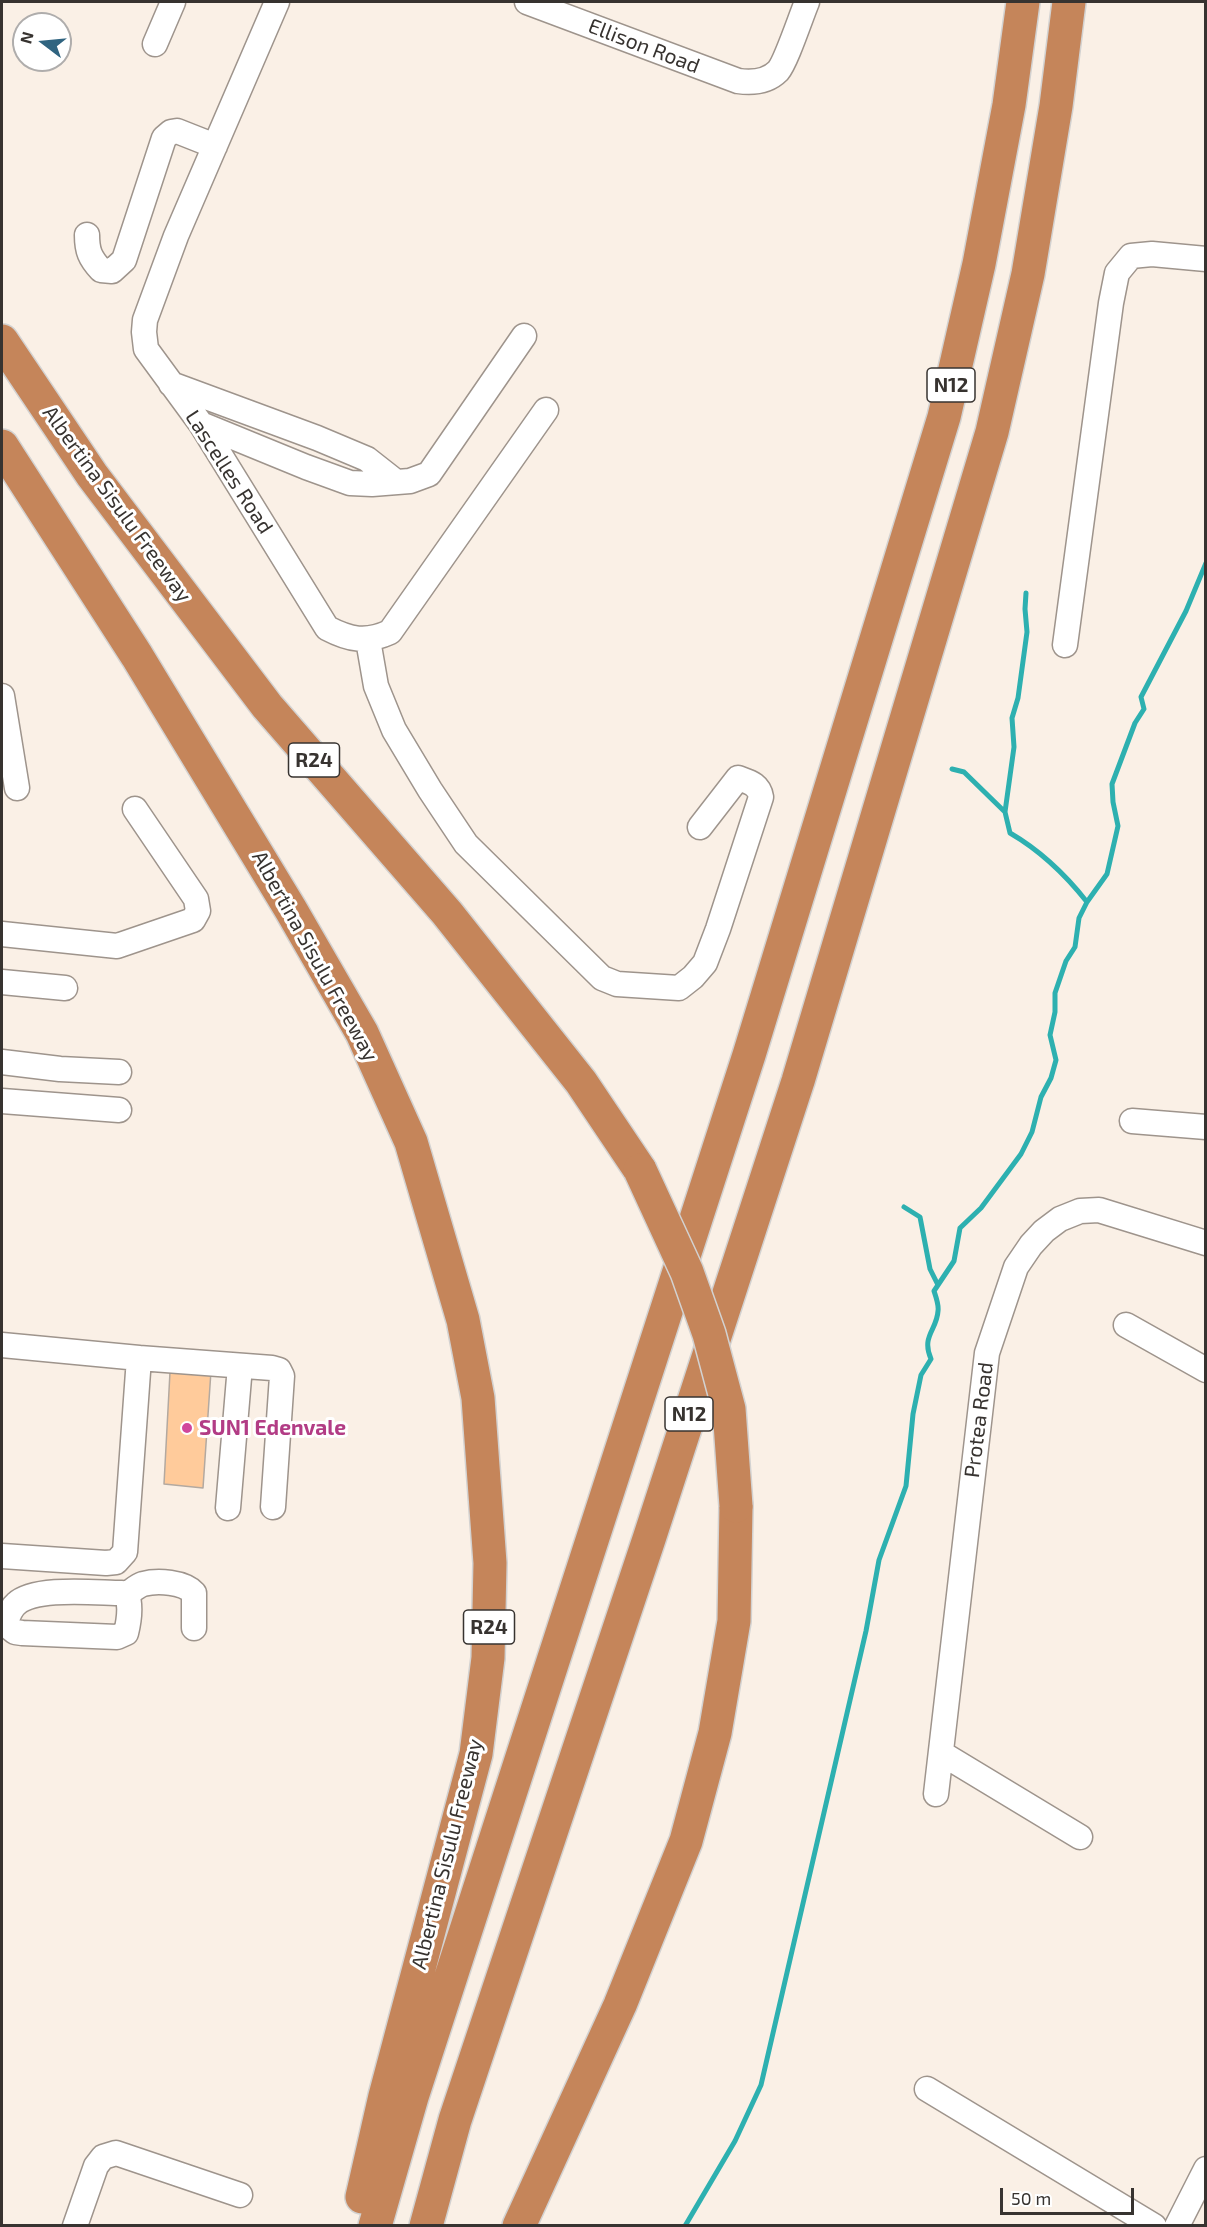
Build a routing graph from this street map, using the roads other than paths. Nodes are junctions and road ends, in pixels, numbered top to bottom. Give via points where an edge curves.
1 (173, 2) edge
2 (277, 2) edge
3 (807, 2) edge
4 (1023, 2) edge
5 (1070, 2) edge
6 (539, 4) edge
7 (155, 44) dead end
8 (215, 146) junction
9 (87, 235) dead end
10 (1206, 259) edge
11 (524, 336) dead end
12 (2, 341) edge
13 (171, 384) junction
14 (546, 410) dead end
15 (201, 424) junction
16 (317, 438) junction
17 (2, 446) edge
18 (306, 467) junction
19 (395, 481) junction
20 (368, 640) junction
21 (1065, 645) dead end
22 (2, 696) edge
23 (17, 788) dead end
24 (135, 809) dead end
25 (700, 827) dead end
26 (2, 934) edge
27 (2, 982) edge
28 (65, 988) dead end
29 (2, 1062) edge
30 (119, 1072) dead end
31 (2, 1101) edge
32 (119, 1110) dead end
33 (1132, 1121) dead end
34 (1206, 1127) edge
35 (1206, 1243) edge
36 (1126, 1325) dead end
37 (2, 1345) edge
38 (139, 1358) junction
39 (240, 1366) junction
40 (1206, 1370) edge
41 (273, 1507) dead end
42 (228, 1508) dead end
43 (2, 1556) edge
44 (126, 1594) junction
45 (3, 1624) edge
46 (194, 1628) dead end
47 (941, 1753) junction
48 (936, 1794) dead end
49 (1080, 1837) dead end
50 (927, 2089) dead end
51 (1206, 2169) edge
52 (240, 2195) dead end
53 (75, 2226) edge
54 (355, 2226) edge
55 (375, 2226) edge
56 (426, 2226) edge
57 (519, 2226) edge
58 (1154, 2226) edge
59 (1177, 2226) edge

1 - 7 street
2 - 8 street, Lascelles Road
3 - 6 street, Ellison Road via 777,72 752,83
4 - 55 highway, N12 via 984,241 944,417 753,1044 416,2086
5 - 56 highway, N12 via 1028,274 992,432 798,1081 459,2109
8 - 9 street via 177,131 164,138 124,260 112,271 101,270 91,259
8 - 13 street, Lascelles Road via 145,320 146,349
10 - 21 street via 1131,256 1117,273
11 - 19 street via 429,474 410,481
12 - 57 highway, Albertina Sisulu Freeway / R24, bridge via 92,475 267,705 454,923 581,1082 640,1170 687,1272 709,1334 729,1409 736,1506 734,1621 715,1733 686,1841 620,2005
13 - 15 street, Lascelles Road
13 - 16 street
14 - 20 street via 390,632
15 - 18 street
15 - 20 street, Lascelles Road via 327,628 343,636
16 - 18 street
16 - 19 street via 367,459
17 - 54 highway, Albertina Sisulu Freeway / R24 via 137,656 362,1033 411,1142 465,1331 478,1398 490,1563 488,1658 476,1754 385,2096
18 - 19 street via 350,483
20 - 25 street via 376,686 394,730 466,844 602,978 617,984 679,988 705,963 760,790 738,778
22 - 23 street
24 - 26 street via 196,899 198,911 193,920 117,946
27 - 28 street
29 - 30 street
31 - 32 street
33 - 34 street
35 - 47 street, Protea Road via 1099,1210 1080,1211 1059,1219 1044,1231 1016,1267 987,1353
36 - 40 street
37 - 38 street
38 - 39 street
38 - 43 street via 125,1552 116,1562 106,1563
39 - 41 street via 272,1368 282,1376
39 - 42 street
44 - 45 street via 58,1591 28,1597 18,1602
44 - 45 street via 128,1626 126,1633 117,1637 22,1633
44 - 46 street via 149,1583 183,1584 194,1593
47 - 48 street, Protea Road
47 - 49 street
50 - 58 street
51 - 59 street
52 - 53 street via 116,2153 103,2157 96,2166

